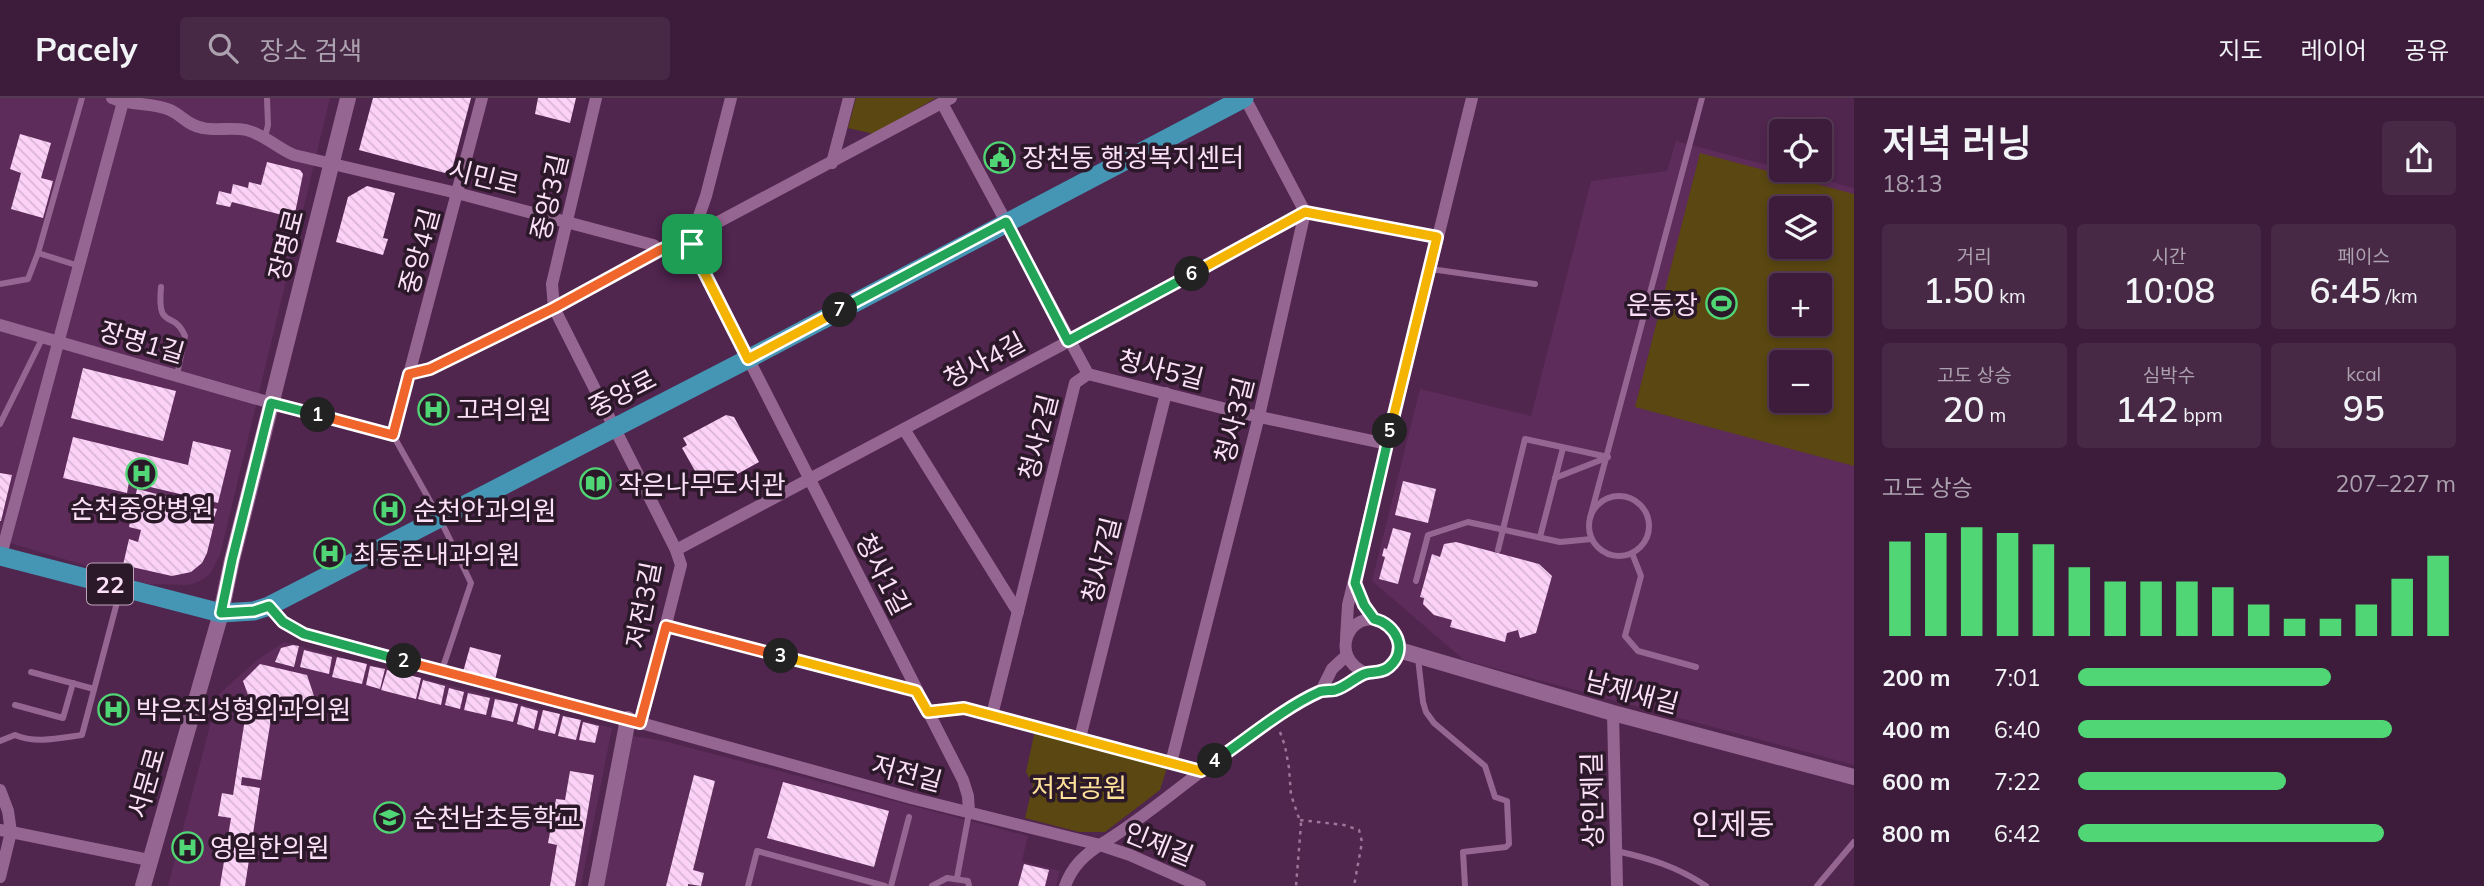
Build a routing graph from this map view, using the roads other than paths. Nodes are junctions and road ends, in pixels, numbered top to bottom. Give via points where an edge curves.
1 (82, 98) edge
2 (267, 98) edge
3 (348, 98) edge
4 (482, 98) edge
5 (596, 98) edge
6 (731, 98) edge
7 (849, 98) edge
8 (1244, 98) edge
9 (1472, 98) edge
10 (1702, 98) edge
11 (119, 100) edge
12 (946, 100) edge
13 (265, 137) junction
14 (831, 163) junction
15 (332, 164) junction
16 (457, 193) junction
17 (1305, 212) junction
18 (565, 222) junction
19 (1006, 222) junction
20 (692, 236) junction
21 (1437, 237) junction
22 (660, 250) junction
23 (38, 253) junction
24 (79, 266) junction
25 (1429, 268) junction
26 (0, 284) edge
27 (1535, 284) dead end
28 (161, 287) dead end
29 (554, 308) junction
30 (0, 325) edge
31 (43, 337) junction
32 (58, 341) junction
33 (1068, 341) junction
34 (748, 359) junction
35 (1088, 373) junction
36 (409, 374) junction
37 (177, 375) junction
38 (1166, 393) junction
39 (271, 403) junction
40 (1259, 416) junction
41 (0, 424) edge
42 (613, 427) junction
43 (904, 429) junction
44 (393, 435) junction
45 (1387, 444) junction
46 (1563, 448) junction
47 (1608, 457) junction
48 (1555, 478) junction
49 (809, 479) junction
50 (439, 517) junction
51 (1590, 518) junction
52 (1502, 528) junction
53 (1540, 537) junction
54 (1592, 539) junction
55 (676, 550) junction
56 (1497, 550) dead end
57 (1632, 554) junction
58 (0, 557) edge
59 (1416, 581) dead end
60 (1355, 583) junction
61 (121, 587) junction
62 (269, 606) junction
63 (1018, 612) junction
64 (221, 613) junction
65 (1374, 619) junction
66 (666, 626) junction
67 (1346, 638) junction
68 (1399, 650) junction
69 (1346, 656) junction
70 (1418, 656) junction
71 (1696, 667) dead end
72 (31, 672) dead end
73 (441, 672) junction
74 (1366, 673) junction
75 (73, 683) junction
76 (94, 689) junction
77 (916, 691) junction
78 (1321, 691) junction
79 (15, 705) dead end
80 (928, 712) junction
81 (1614, 713) junction
82 (992, 715) junction
83 (634, 721) junction
84 (1080, 738) junction
85 (0, 741) edge
86 (1171, 763) junction
87 (1201, 771) junction
88 (1854, 777) edge
89 (0, 790) edge
90 (969, 813) junction
91 (909, 817) dead end
92 (6, 831) edge
93 (1854, 842) edge
94 (1100, 845) junction
95 (1616, 850) junction
96 (149, 860) junction
97 (0, 877) edge
98 (957, 878) junction
99 (143, 886) edge
100 (596, 886) edge
101 (748, 886) edge
102 (885, 886) edge
103 (891, 886) edge
104 (932, 886) edge
105 (969, 886) edge
106 (1065, 886) edge
107 (1200, 886) edge
108 (1465, 886) edge
109 (1617, 886) edge
110 (1706, 886) edge
111 (1817, 886) edge

1 - 23 lane
2 - 13 lane
3 - 15 street, 장명로
4 - 16 street, 중앙4길
5 - 18 street, 중앙3길
6 - 20 street
7 - 14 street
8 - 17 street
8 - 19 main road, 중앙로 / 22
9 - 21 street
10 - 47 lane
11 - 13 street, 시민로 via 170,110 189,125 246,130
11 - 24 street
12 - 14 street
12 - 19 street, 청사2길
13 - 15 street, 시민로 via 278,149
14 - 20 street
15 - 16 street, 시민로
15 - 39 street, 장명로
16 - 18 street, 시민로
16 - 36 street, 중앙4길
17 - 21 street
17 - 33 street, 청사4길
17 - 40 street, 청사3길
18 - 22 street, 시민로
18 - 29 street, 중앙3길 via 552,285
19 - 33 street, 청사2길
19 - 34 main road, 중앙로 / 22
20 - 22 street
20 - 34 street, 청사1길 via 694,252
21 - 25 street
22 - 29 street
23 - 24 lane
23 - 26 lane via 28,279
24 - 32 street
25 - 27 lane
25 - 45 street
28 - 37 lane via 161,313 180,326 185,336
29 - 36 street via 430,369
29 - 42 street, 중앙3길
30 - 31 street, 장명1길
31 - 32 street, 장명1길
31 - 41 lane
32 - 37 street, 장명1길
32 - 58 street
33 - 35 street, 청사2길
33 - 43 street, 청사4길
34 - 42 main road, 중앙로 / 22
34 - 49 street, 청사1길
35 - 38 street, 청사5길
35 - 63 street, 청사2길 via 1076,383
36 - 44 street, 중앙4길
37 - 39 street, 장명1길
38 - 40 street, 청사5길
38 - 84 street, 청사7길
39 - 44 street
39 - 64 street, 장명로
40 - 45 street, 청사5길
40 - 86 street, 청사3길
42 - 50 main road, 중앙로 / 22
42 - 55 street, 저전3길
43 - 49 street, 청사4길
43 - 63 street
44 - 50 lane
45 - 60 street
46 - 47 lane
46 - 48 lane
46 - 52 lane via 1525,439
47 - 48 lane
47 - 51 lane
48 - 53 lane
49 - 55 street, 청사4길
49 - 77 street, 청사1길
50 - 62 main road, 중앙로 / 22
50 - 73 lane via 471,583
51 - 54 lane
51 - 57 lane via 1606,499 1623,496 1639,503 1649,526 1644,542
52 - 53 lane
52 - 56 lane
52 - 59 lane via 1468,522 1428,535
53 - 54 lane
54 - 57 lane via 1609,554
55 - 66 street, 저전3길 via 681,565
57 - 71 lane via 1642,576 1625,636 1638,651
58 - 61 main road, 중앙로 / 22
60 - 65 street
60 - 67 street
61 - 64 main road, 중앙로 / 22
61 - 76 lane
62 - 64 main road, 중앙로 / 22
62 - 73 street, 저전길 via 283,622 304,634
63 - 82 street, 청사2길
64 - 96 street, 서문로
65 - 67 street via 1356,624
65 - 68 street via 1396,633
66 - 77 street
66 - 83 street, 저전3길
67 - 69 street
68 - 70 street, 남제새길
68 - 74 street via 1384,671
69 - 74 street
69 - 78 street via 1332,669
70 - 81 street, 남제새길
70 - 108 lane via 1426,712 1485,766 1495,797 1507,801 1509,844 1463,852
72 - 75 lane
73 - 83 street, 저전길
74 - 78 street via 1335,690
75 - 76 lane
75 - 79 lane via 64,718
76 - 85 lane via 82,735 48,740 15,735
77 - 80 street, 청사1길
78 - 87 street
80 - 82 street via 964,708
80 - 90 street, 청사1길 via 963,780
81 - 88 street, 남제새길
81 - 95 street, 상인제길
82 - 84 street
83 - 90 street, 저전길
83 - 100 street, 저전3길
84 - 86 street
86 - 87 street
87 - 94 street
89 - 92 street via 8,811
90 - 94 street, 저전길
90 - 98 lane
91 - 103 lane
92 - 96 street
92 - 97 street
93 - 111 lane
94 - 106 street via 1070,871
94 - 107 street, 인제길
95 - 109 street, 상인제길
95 - 110 lane via 1662,862
96 - 99 street, 서문로
98 - 104 lane
98 - 105 lane via 968,881
101 - 102 lane via 757,851

